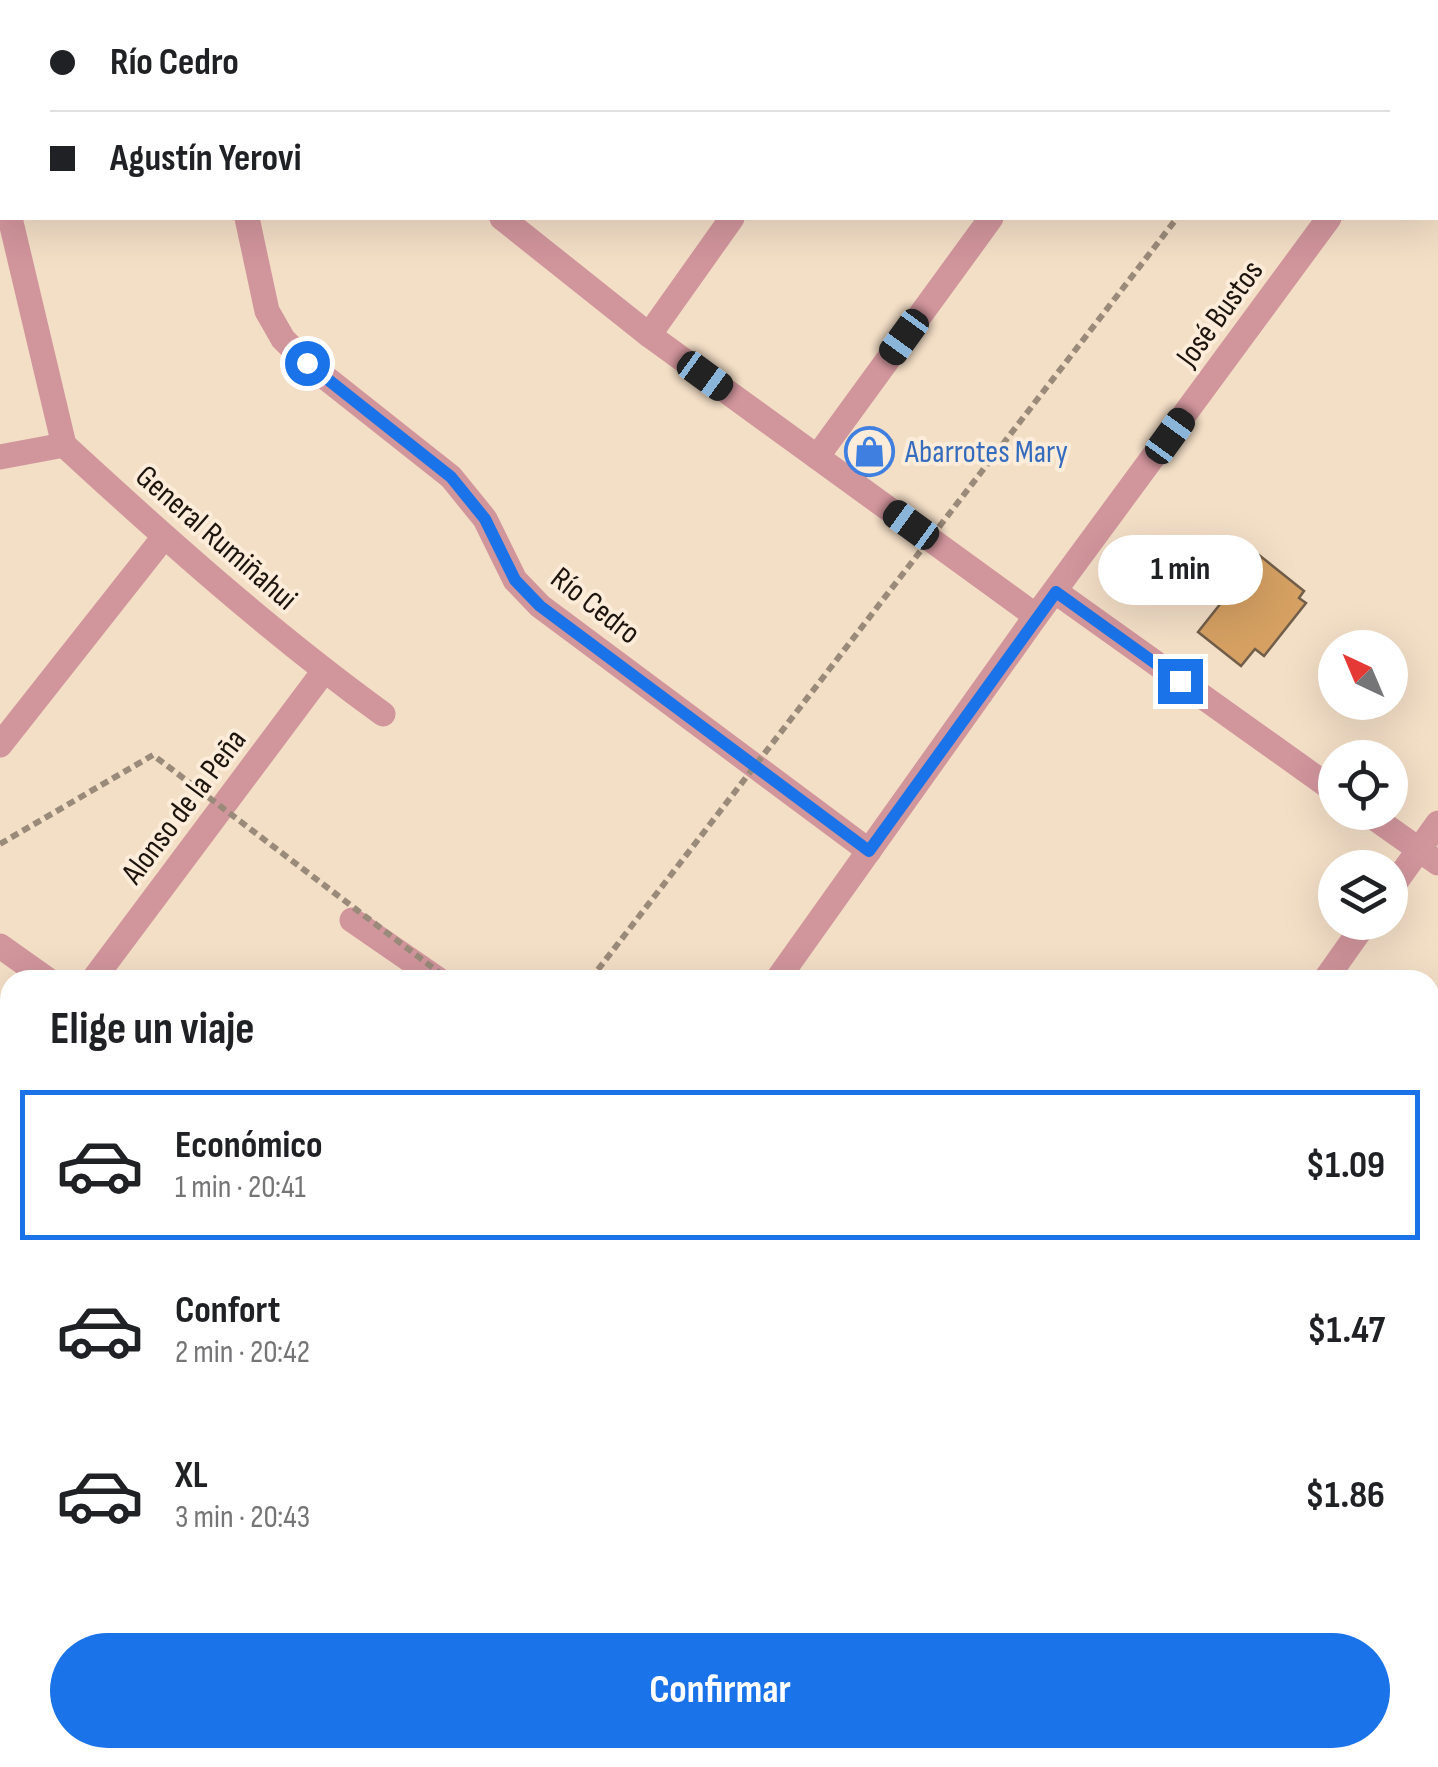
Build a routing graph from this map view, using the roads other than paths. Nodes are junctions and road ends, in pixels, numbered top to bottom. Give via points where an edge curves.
1 (10, 220) edge
2 (248, 220) edge
3 (505, 220) edge
4 (731, 220) edge
5 (990, 220) edge
6 (1328, 220) edge
7 (649, 335) junction
8 (64, 445) junction
9 (817, 457) junction
10 (0, 458) edge
11 (164, 537) junction
12 (1056, 592) junction
13 (1036, 616) junction
14 (324, 671) junction
15 (383, 714) dead end
16 (0, 745) edge
17 (1318, 779) edge
18 (1438, 823) edge
19 (1392, 830) edge
20 (869, 851) junction
21 (1429, 856) edge
22 (1408, 874) edge
23 (352, 920) dead end
24 (1353, 940) edge
25 (0, 946) edge
26 (34, 970) edge
27 (100, 970) edge
28 (424, 970) edge
29 (784, 970) edge
30 (1332, 970) edge

1 - 8 street
2 - 20 street, Río Cedro via 267,311 283,339 451,477 485,519 515,580 540,606
3 - 7 street
4 - 7 street
5 - 9 street
6 - 12 street, José Bustos
7 - 9 street
8 - 10 street
8 - 11 street, General Rumiñahui
9 - 13 street
11 - 14 street, General Rumiñahui
11 - 16 street
12 - 13 street, José Bustos
12 - 17 street
13 - 20 street
14 - 15 street, General Rumiñahui
14 - 27 street, Alonso de la Peña
18 - 21 street
19 - 21 street
20 - 29 street
21 - 22 street
23 - 28 street
24 - 30 street
25 - 26 street

